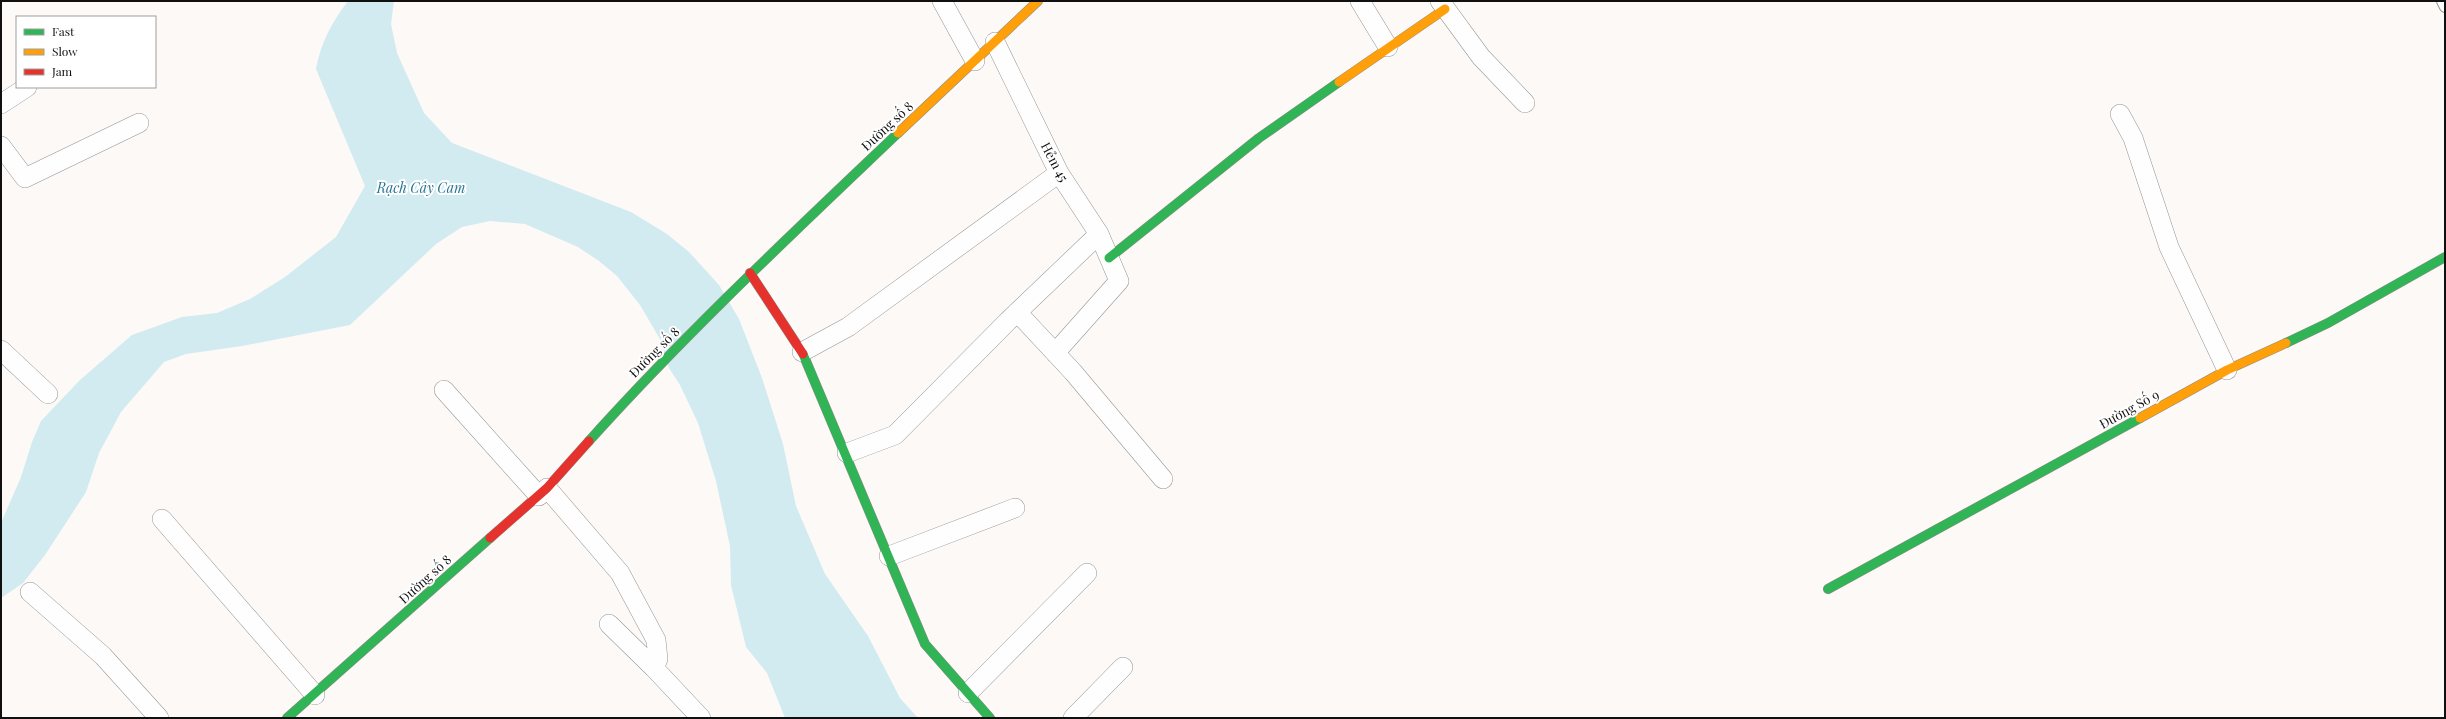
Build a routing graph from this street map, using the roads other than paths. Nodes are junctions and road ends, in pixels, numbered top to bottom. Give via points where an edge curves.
1 (942, 1) edge
2 (1038, 1) edge
3 (1360, 1) edge
4 (2442, 1) edge
5 (1442, 5) edge
6 (2445, 6) edge
7 (995, 42) junction
8 (1388, 47) junction
9 (975, 61) junction
10 (25, 88) edge
11 (1, 104) edge
12 (1525, 104) dead end
13 (2120, 114) dead end
14 (139, 123) dead end
15 (1, 146) edge
16 (1059, 173) junction
17 (1099, 234) junction
18 (2445, 257) edge
19 (1109, 258) junction
20 (750, 273) junction
21 (1018, 312) junction
22 (1, 350) edge
23 (802, 352) junction
24 (1055, 353) junction
25 (2227, 370) junction
26 (444, 390) dead end
27 (48, 394) dead end
28 (847, 452) junction
29 (1163, 478) dead end
30 (543, 492) junction
31 (1016, 508) dead end
32 (162, 519) dead end
33 (889, 556) junction
34 (1087, 573) dead end
35 (1828, 589) dead end
36 (30, 592) dead end
37 (609, 624) dead end
38 (654, 668) junction
39 (1122, 668) dead end
40 (968, 693) junction
41 (315, 694) junction
42 (159, 718) edge
43 (287, 718) edge
44 (701, 718) edge
45 (990, 718) edge
46 (1073, 718) edge

1 - 9 street
2 - 7 street, Đường số 8
3 - 8 street
4 - 6 lane
5 - 8 street
5 - 12 street via 1481,57
7 - 9 street, Đường số 8
7 - 16 street, Hẻm 45
8 - 19 street via 1259,138
9 - 20 street, Đường số 8
10 - 11 street
13 - 25 street via 2133,138 2169,247
14 - 15 street via 24,178
16 - 17 street, Hẻm 45
16 - 23 street via 848,327
17 - 19 street, Hẻm 45
17 - 21 street
18 - 25 street, Đường Số 9 via 2328,323
19 - 24 street, Hẻm 45 via 1119,281
20 - 23 street
20 - 30 street, Đường số 8 via 635,390
21 - 24 street
21 - 28 street via 895,435
22 - 27 street
23 - 28 street
24 - 29 street
25 - 35 street, Đường Số 9
26 - 30 street
28 - 33 street
30 - 38 street via 620,574 656,640 658,649
30 - 41 street, Đường số 8
31 - 33 street
32 - 41 street
33 - 40 street via 926,644
34 - 40 street
36 - 42 street via 103,656
37 - 38 street
38 - 44 street
39 - 46 street
40 - 45 street
41 - 43 street, Đường số 8

